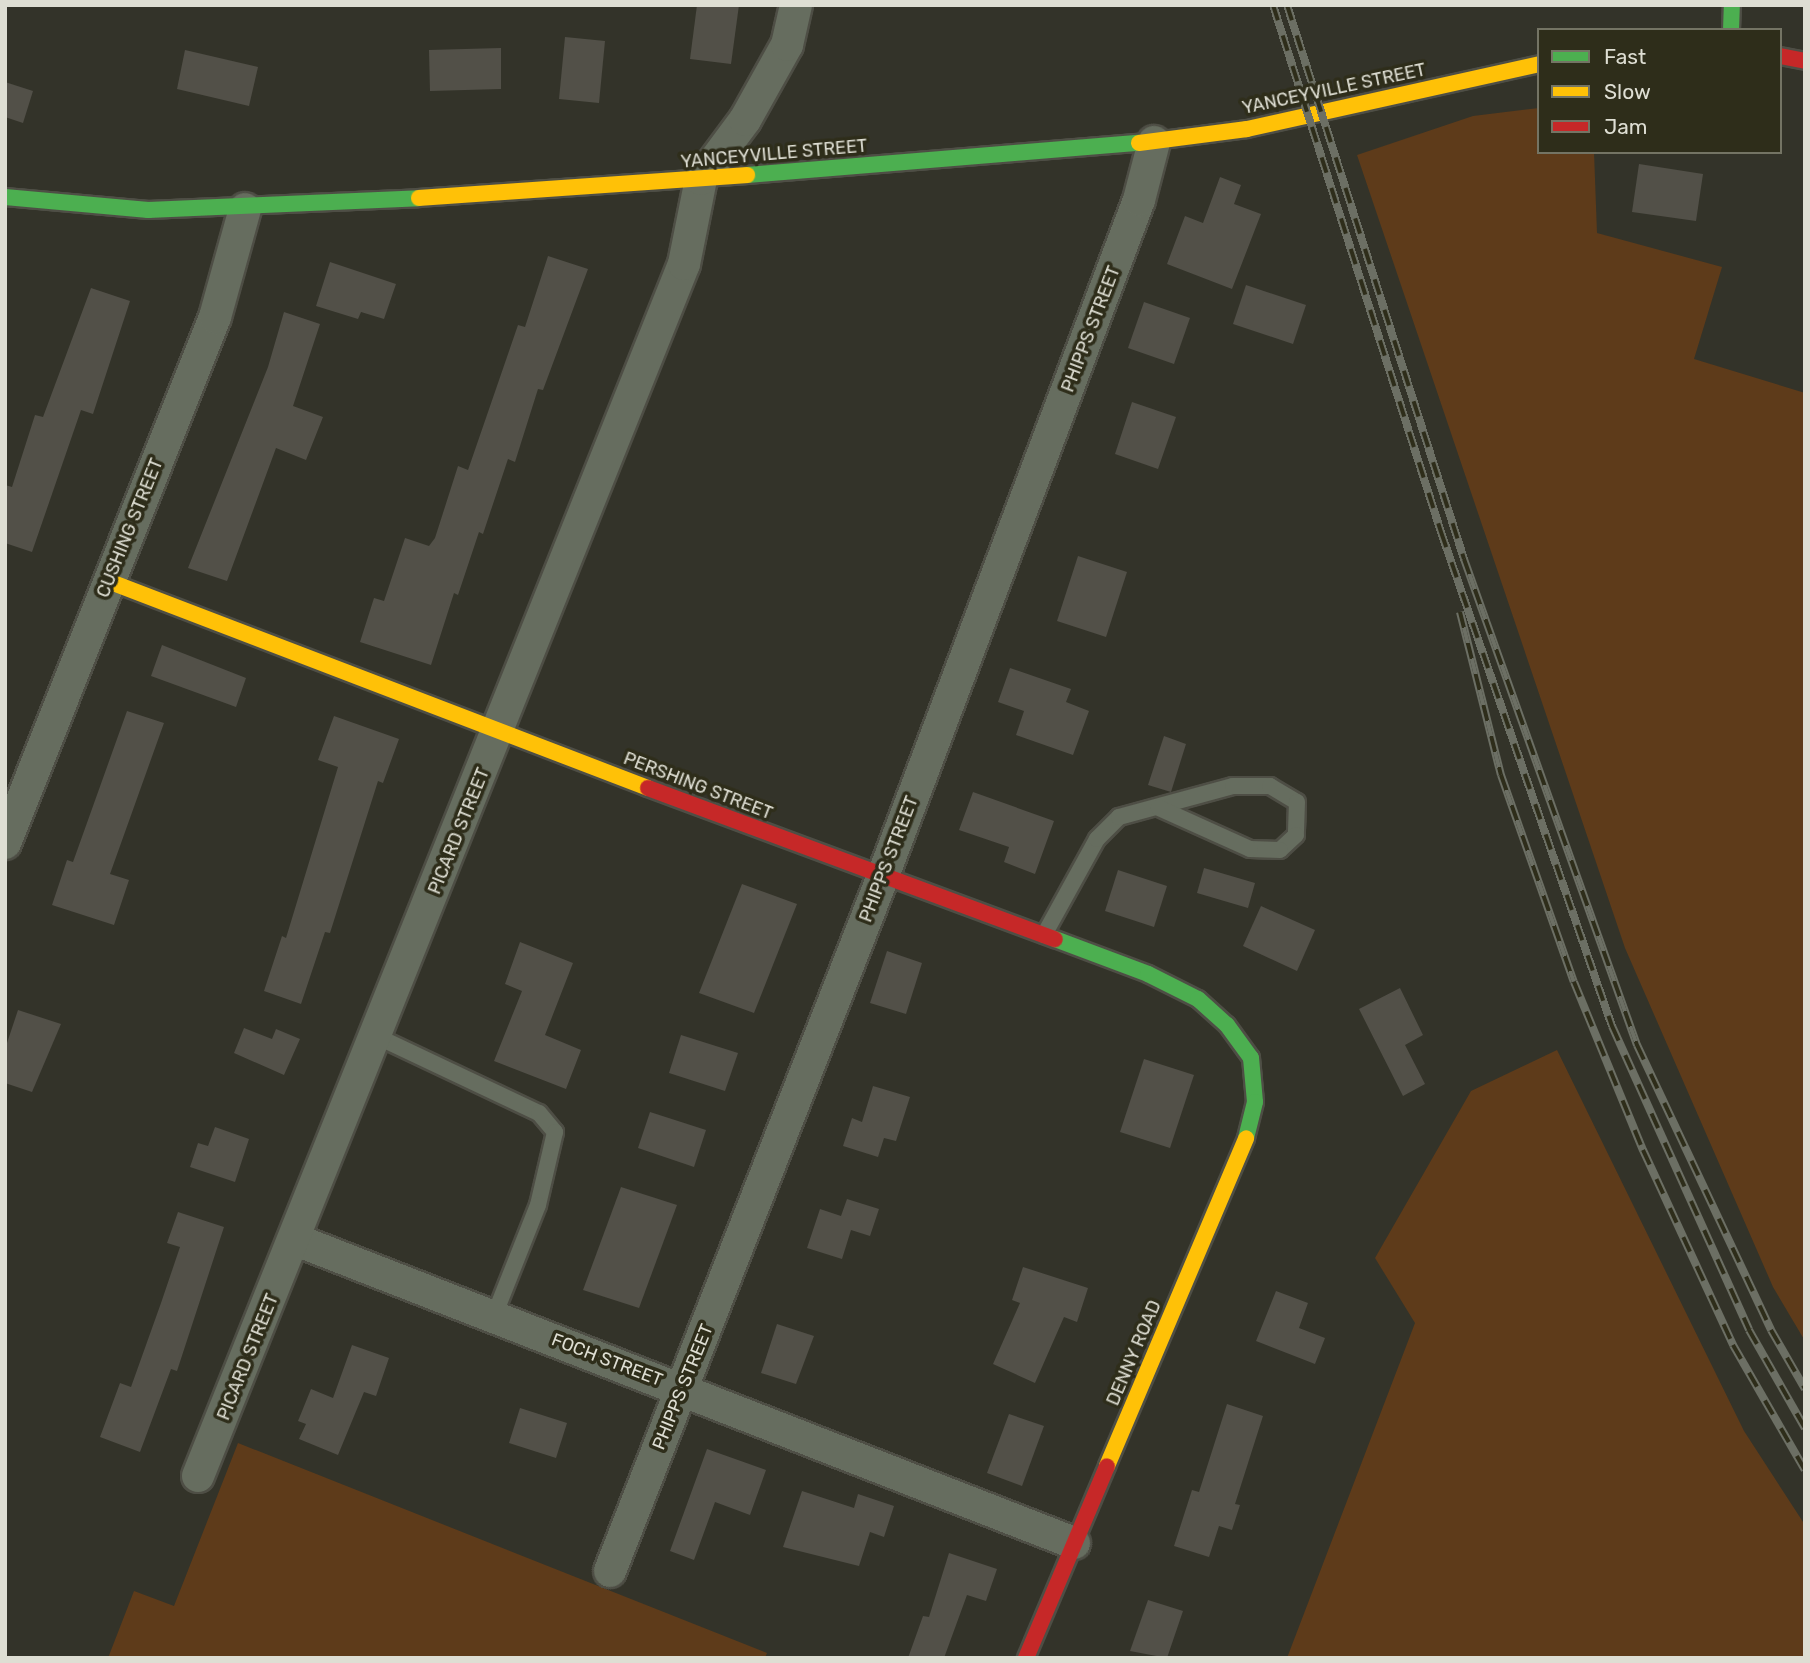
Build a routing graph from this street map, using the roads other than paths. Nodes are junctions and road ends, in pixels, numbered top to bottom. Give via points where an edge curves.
1 (796, 5) edge
2 (1731, 5) edge
3 (1731, 28) edge
4 (1782, 56) edge
5 (1805, 61) edge
6 (1537, 65) edge
7 (1154, 142) junction
8 (701, 180) junction
9 (5, 197) edge
10 (246, 209) junction
11 (108, 581) junction
12 (499, 732) junction
13 (1159, 808) junction
14 (5, 844) edge
15 (883, 876) junction
16 (1044, 935) junction
17 (376, 1035) junction
18 (1251, 1058) joint
19 (296, 1240) junction
20 (494, 1317) junction
21 (682, 1389) junction
22 (198, 1476) dead end
23 (1074, 1544) junction
24 (610, 1571) dead end
25 (1026, 1658) edge

1 - 8 street via 788,45 745,120
2 - 3 street
4 - 5 street
6 - 7 street, YANCEYVILLE STREET via 1247,129
7 - 8 street, YANCEYVILLE STREET
7 - 15 street, PHIPPS STREET via 1139,200
8 - 10 street, YANCEYVILLE STREET
8 - 12 street, PICARD STREET via 684,264
9 - 10 street, YANCEYVILLE STREET via 148,211
10 - 11 street, CUSHING STREET via 215,317
11 - 12 street, PERSHING STREET
11 - 14 street, CUSHING STREET
12 - 15 street, PERSHING STREET
12 - 17 street, PICARD STREET
13 - 13 lane via 1233,786 1270,786 1297,802 1296,835 1280,850 1251,849
13 - 16 lane via 1119,817 1097,839
15 - 16 street, PERSHING STREET
15 - 21 street, PHIPPS STREET
16 - 18 street, PERSHING STREET via 1148,974 1198,999 1227,1025
17 - 19 street, PICARD STREET
17 - 20 lane via 539,1113 555,1132 538,1205
18 - 23 street, DENNY ROAD via 1255,1102 1245,1141
19 - 20 street, FOCH STREET
19 - 22 street, PICARD STREET
20 - 21 street, FOCH STREET
21 - 23 street, FOCH STREET
21 - 24 street, PHIPPS STREET
23 - 25 street, DENNY ROAD

